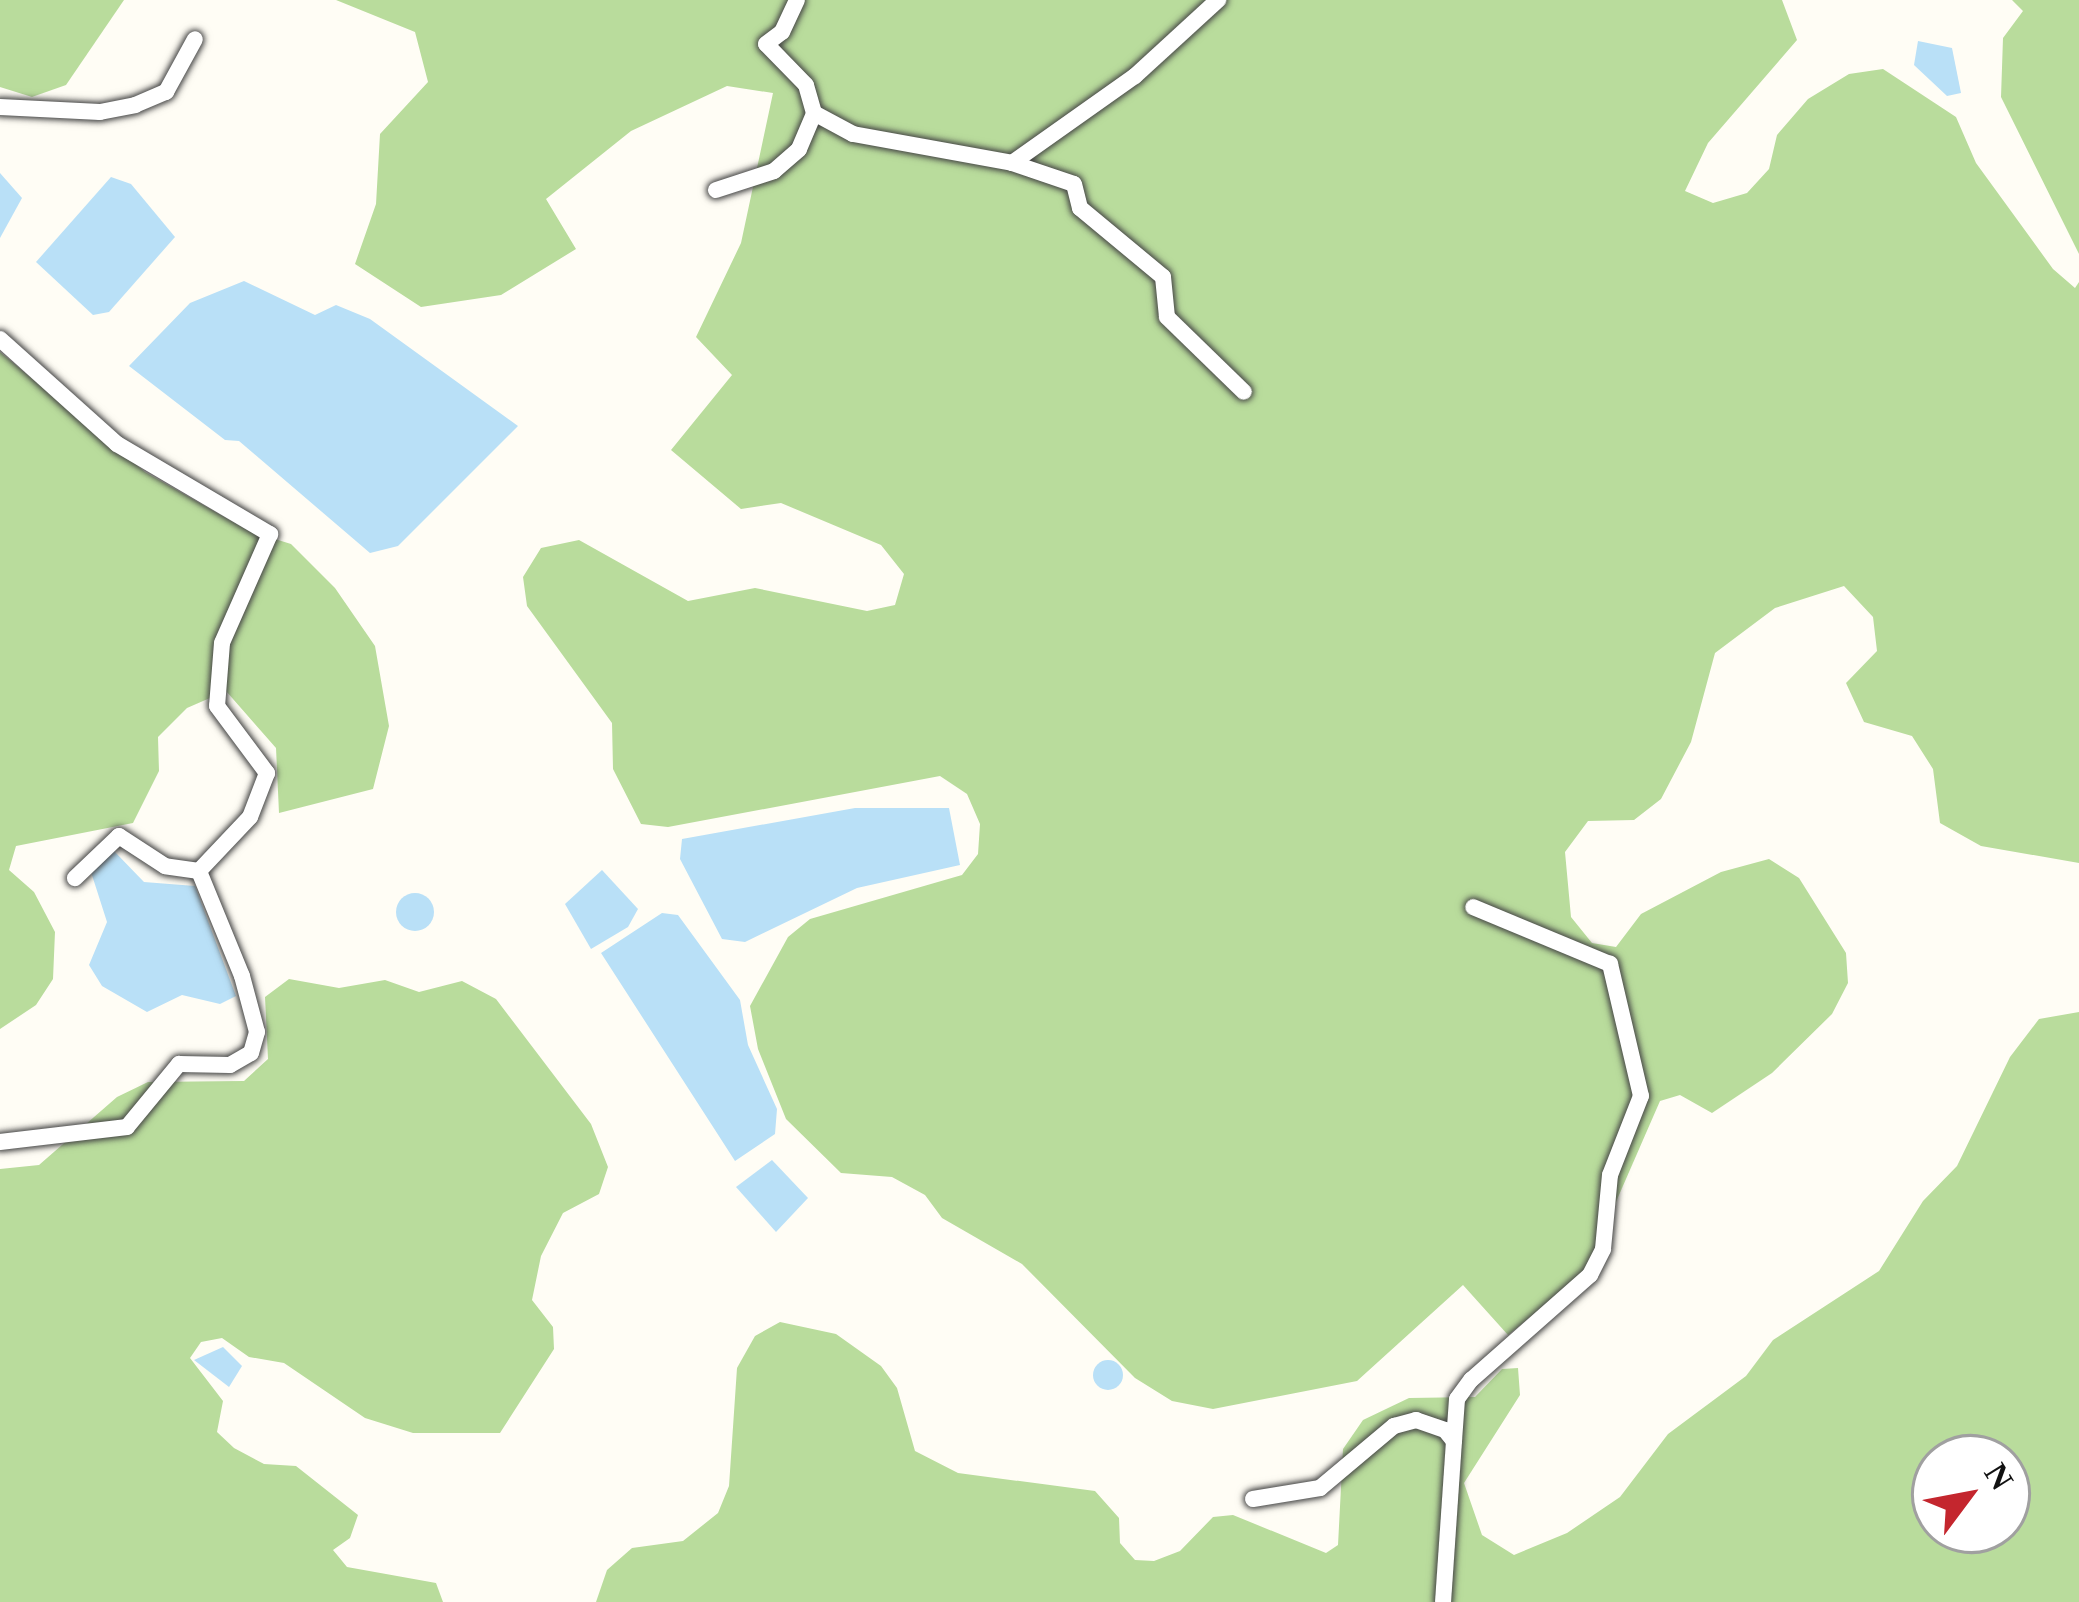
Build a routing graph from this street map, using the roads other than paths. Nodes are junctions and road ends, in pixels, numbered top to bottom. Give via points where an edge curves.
1 (797, 0) edge
2 (1218, 0) edge
3 (195, 38) dead end
4 (0, 107) edge
5 (814, 113) junction
6 (1012, 163) junction
7 (716, 190) dead end
8 (0, 339) edge
9 (1244, 392) dead end
10 (199, 872) junction
11 (75, 878) dead end
12 (1473, 907) dead end
13 (0, 1142) edge
14 (1454, 1441) junction
15 (1253, 1499) dead end
16 (1443, 1602) edge

1 - 5 street via 766,44 806,85
2 - 6 street via 1135,76
3 - 4 street via 166,92 135,105 100,112
5 - 6 street via 889,143
5 - 7 street via 799,149 774,171
6 - 9 street via 1074,184 1080,208 1163,278 1167,317
8 - 10 street via 88,424 270,534 221,644 217,706 267,773 250,817
10 - 11 street via 165,866 118,836
10 - 13 street via 242,976 257,1032 251,1053 230,1065 179,1064 127,1127
12 - 14 street via 1610,964 1641,1096 1610,1175 1603,1249 1590,1275 1471,1380 1457,1399
14 - 15 street via 1416,1420 1394,1426 1320,1488
14 - 16 street

